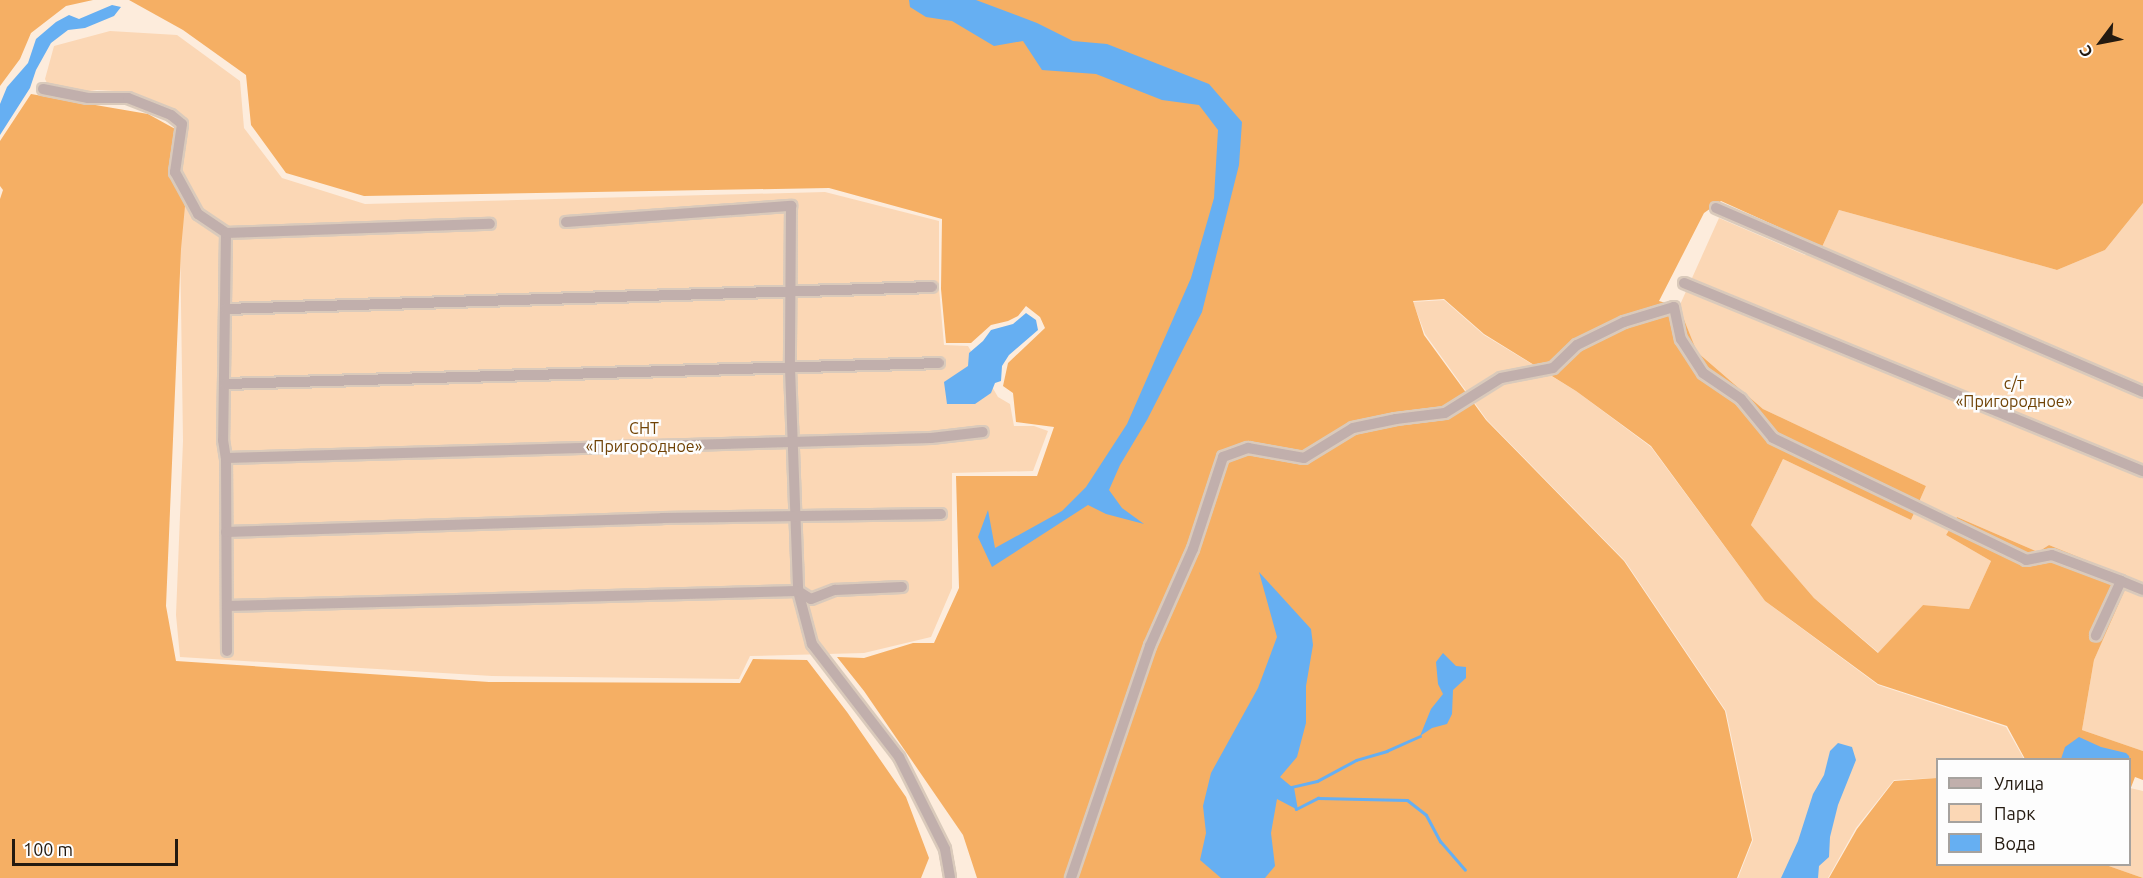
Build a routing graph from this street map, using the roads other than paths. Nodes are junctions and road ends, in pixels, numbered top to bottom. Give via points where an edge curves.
1 (43, 89) dead end
2 (1716, 208) dead end
3 (566, 222) dead end
4 (490, 224) dead end
5 (226, 233) junction
6 (1684, 283) dead end
7 (932, 287) dead end
8 (790, 293) junction
9 (225, 309) junction
10 (939, 363) dead end
11 (790, 368) junction
12 (225, 384) junction
13 (2143, 392) edge
14 (983, 432) dead end
15 (794, 443) junction
16 (226, 458) junction
17 (2143, 471) edge
18 (941, 514) dead end
19 (796, 516) junction
20 (226, 532) junction
21 (2121, 581) junction
22 (902, 587) dead end
23 (2143, 590) edge
24 (798, 591) junction
25 (227, 606) junction
26 (2096, 635) dead end
27 (227, 651) dead end
28 (950, 878) edge
29 (1071, 878) edge

1 - 5 street via 88,98 128,98 171,115 182,124 175,172 198,214
2 - 13 street
3 - 8 street via 791,206
4 - 5 street
5 - 9 street
6 - 17 street
7 - 8 street
8 - 9 street
8 - 11 street
9 - 12 street
10 - 11 street
11 - 12 street
11 - 15 street
12 - 16 street
14 - 15 street
15 - 16 street
15 - 19 street
16 - 20 street
18 - 19 street
19 - 20 street
19 - 24 street
20 - 25 street
21 - 23 street
21 - 26 street
21 - 29 street via 2052,555 2026,560 1773,438 1741,399 1703,373 1681,339 1674,307 1624,322 1578,345 1553,368 1501,378 1445,413 1353,428 1304,458 1248,448 1223,457 1193,549 1150,646
22 - 24 street via 835,590 811,598
24 - 25 street
24 - 28 street via 812,644 899,757 945,849
25 - 27 street

